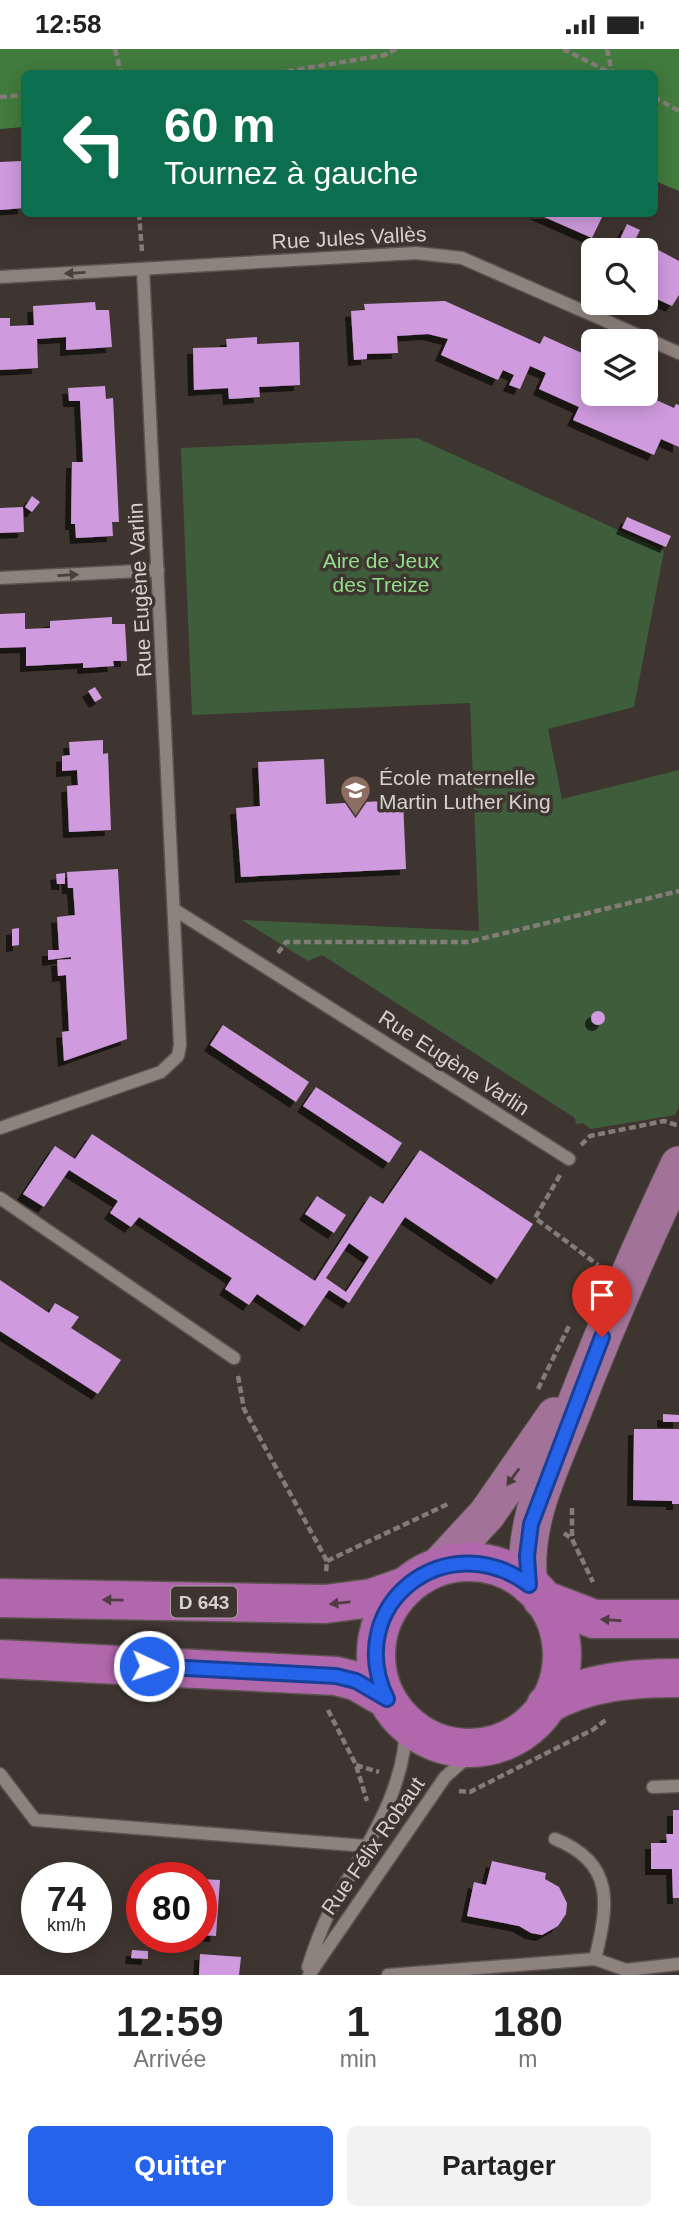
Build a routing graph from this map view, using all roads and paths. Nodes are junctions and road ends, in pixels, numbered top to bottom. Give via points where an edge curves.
1 (115, 49) edge
2 (396, 49) edge
3 (563, 49) edge
4 (607, 49) edge
5 (120, 70) edge
6 (295, 70) edge
7 (606, 70) edge
8 (611, 70) edge
9 (21, 96) edge
10 (0, 97) edge
11 (658, 99) edge
12 (679, 111) edge
13 (139, 217) edge
14 (144, 269) junction
15 (0, 277) edge
16 (679, 353) edge
17 (158, 570) junction
18 (0, 578) edge
19 (679, 891) edge
20 (175, 910) junction
21 (267, 967) junction
22 (679, 1126) edge
23 (0, 1128) edge
24 (569, 1159) junction
25 (679, 1165) edge
26 (0, 1198) edge
27 (606, 1258) dead end
28 (599, 1265) junction
29 (594, 1276) dead end
30 (587, 1328) junction
31 (234, 1358) joint
32 (533, 1400) dead end
33 (452, 1502) dead end
34 (554, 1529) dead end
35 (438, 1567) junction
36 (406, 1586) junction
37 (536, 1592) junction
38 (599, 1594) dead end
39 (0, 1598) edge
40 (679, 1619) edge
41 (0, 1658) edge
42 (679, 1678) edge
43 (325, 1700) dead end
44 (546, 1705) junction
45 (396, 1711) junction
46 (609, 1716) dead end
47 (479, 1747) junction
48 (0, 1774) edge
49 (679, 1786) edge
50 (653, 1787) dead end
51 (454, 1790) dead end
52 (365, 1795) dead end
53 (555, 1839) dead end
54 (366, 1846) junction
55 (595, 1959) junction
56 (679, 1964) edge
57 (307, 1975) edge
58 (388, 1975) edge

1 - 5 path
2 - 6 path via 385,55
3 - 7 path
4 - 8 path
9 - 10 path
11 - 12 path
13 - 14 path
14 -> 15 street, Rue Jules Vallès
14 - 16 street, Rue Jules Vallès via 444,254
14 - 17 street, Rue Eugène Varlin
18 -> 17 street
17 - 20 street, Rue Eugène Varlin
19 - 21 path via 468,942 286,942
20 - 21 street, Rue Eugène Varlin
20 - 23 street, Rue Eugène Varlin via 178,1056 161,1072
21 - 24 street, Rue Eugène Varlin
22 - 24 path via 664,1121 590,1136
24 - 28 path via 536,1218
25 - 30 main road
26 - 31 street
27 - 28 path
28 - 29 path
30 - 32 path
30 -> 35 main road via 518,1470 468,1538
30 - 37 main road via 531,1524 527,1556
31 - 33 path via 244,1409 327,1561
34 - 38 path via 572,1539
35 - 36 highway
35 - 37 highway via 486,1564 505,1570
36 -> 39 highway, D 643 via 372,1598 332,1604
36 - 45 highway via 387,1610 377,1640 377,1670
40 -> 37 highway via 594,1619
37 - 44 highway via 556,1626 561,1657 556,1687
41 - 45 highway via 336,1676 356,1681
42 - 44 highway via 612,1681
43 - 52 path
44 - 47 highway via 517,1734
45 - 47 highway via 440,1743
45 - 54 street, Rue Félix Robaut via 405,1753 399,1778
46 - 51 path via 594,1729 470,1792
47 - 57 street, Rue Félix Robaut via 445,1777
48 - 54 street via 35,1820
49 - 50 street
53 - 55 street via 581,1853 599,1874 605,1918
54 - 57 street, Rue Félix Robaut via 328,1915
55 - 56 street via 626,1969
55 - 58 street

